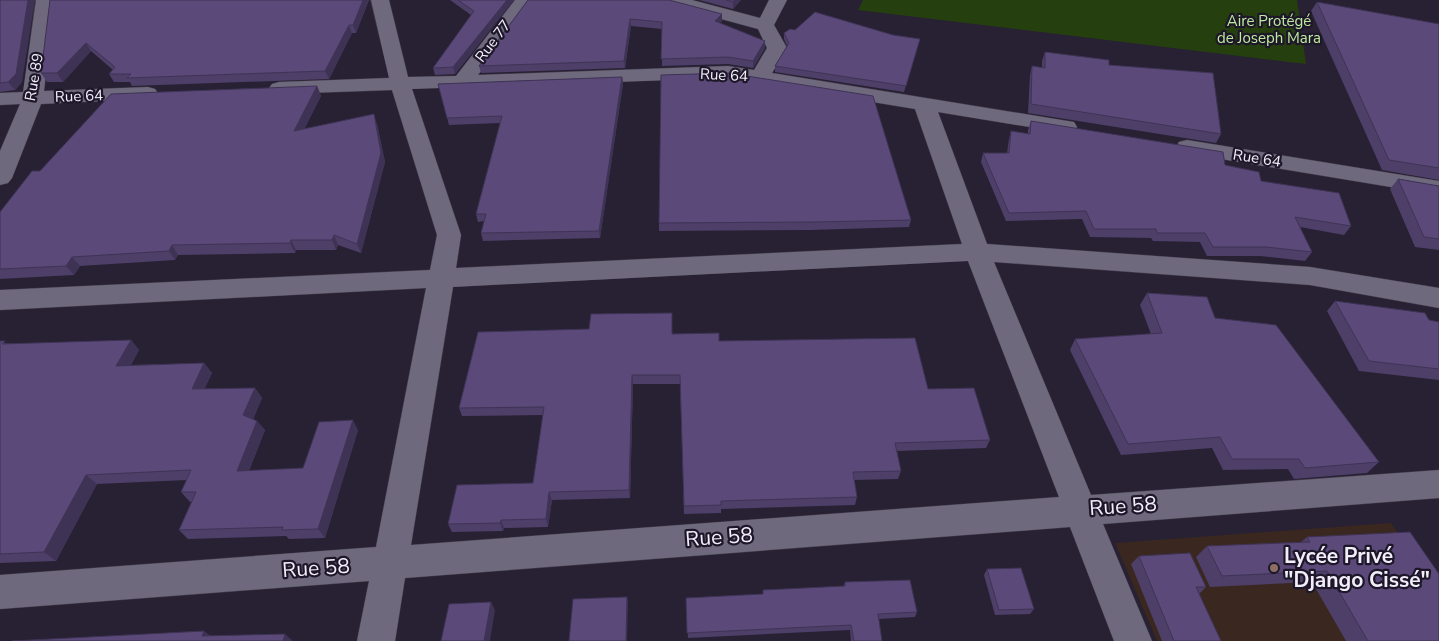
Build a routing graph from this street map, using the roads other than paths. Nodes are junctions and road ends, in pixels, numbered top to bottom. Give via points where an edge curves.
1 (45, 0) edge
2 (380, 0) edge
3 (524, 0) edge
4 (672, 0) edge
5 (778, 0) edge
6 (765, 25) junction
7 (760, 77) junction
8 (462, 82) junction
9 (400, 84) junction
10 (262, 89) edge
11 (162, 93) edge
12 (33, 97) junction
13 (0, 99) edge
14 (924, 104) junction
15 (1089, 131) edge
16 (1167, 144) edge
17 (0, 178) edge
18 (1439, 188) edge
19 (977, 252) junction
20 (441, 279) junction
21 (1439, 298) edge
22 (0, 300) edge
23 (1439, 484) edge
24 (1080, 509) junction
25 (390, 562) junction
26 (0, 592) edge
27 (376, 641) edge
28 (1133, 641) edge

1 - 12 street, Rue 89
2 - 9 street
3 - 8 street, Rue 77
4 - 6 street
5 - 6 street
6 - 7 street via 777,48
7 - 8 street, Rue 64 via 728,72
7 - 14 street, Rue 64
8 - 9 street, Rue 64
9 - 10 street, Rue 64
9 - 20 street via 449,235
11 - 12 street, Rue 64
12 - 13 street, Rue 64
12 - 17 street, Rue 89
14 - 15 street, Rue 64
14 - 19 street
16 - 18 street, Rue 64
19 - 20 street
19 - 21 street via 1310,276
19 - 24 street
20 - 22 street
20 - 25 street
23 - 24 street, Rue 58
24 - 25 street, Rue 58
24 - 28 street
25 - 26 street, Rue 58
25 - 27 street

